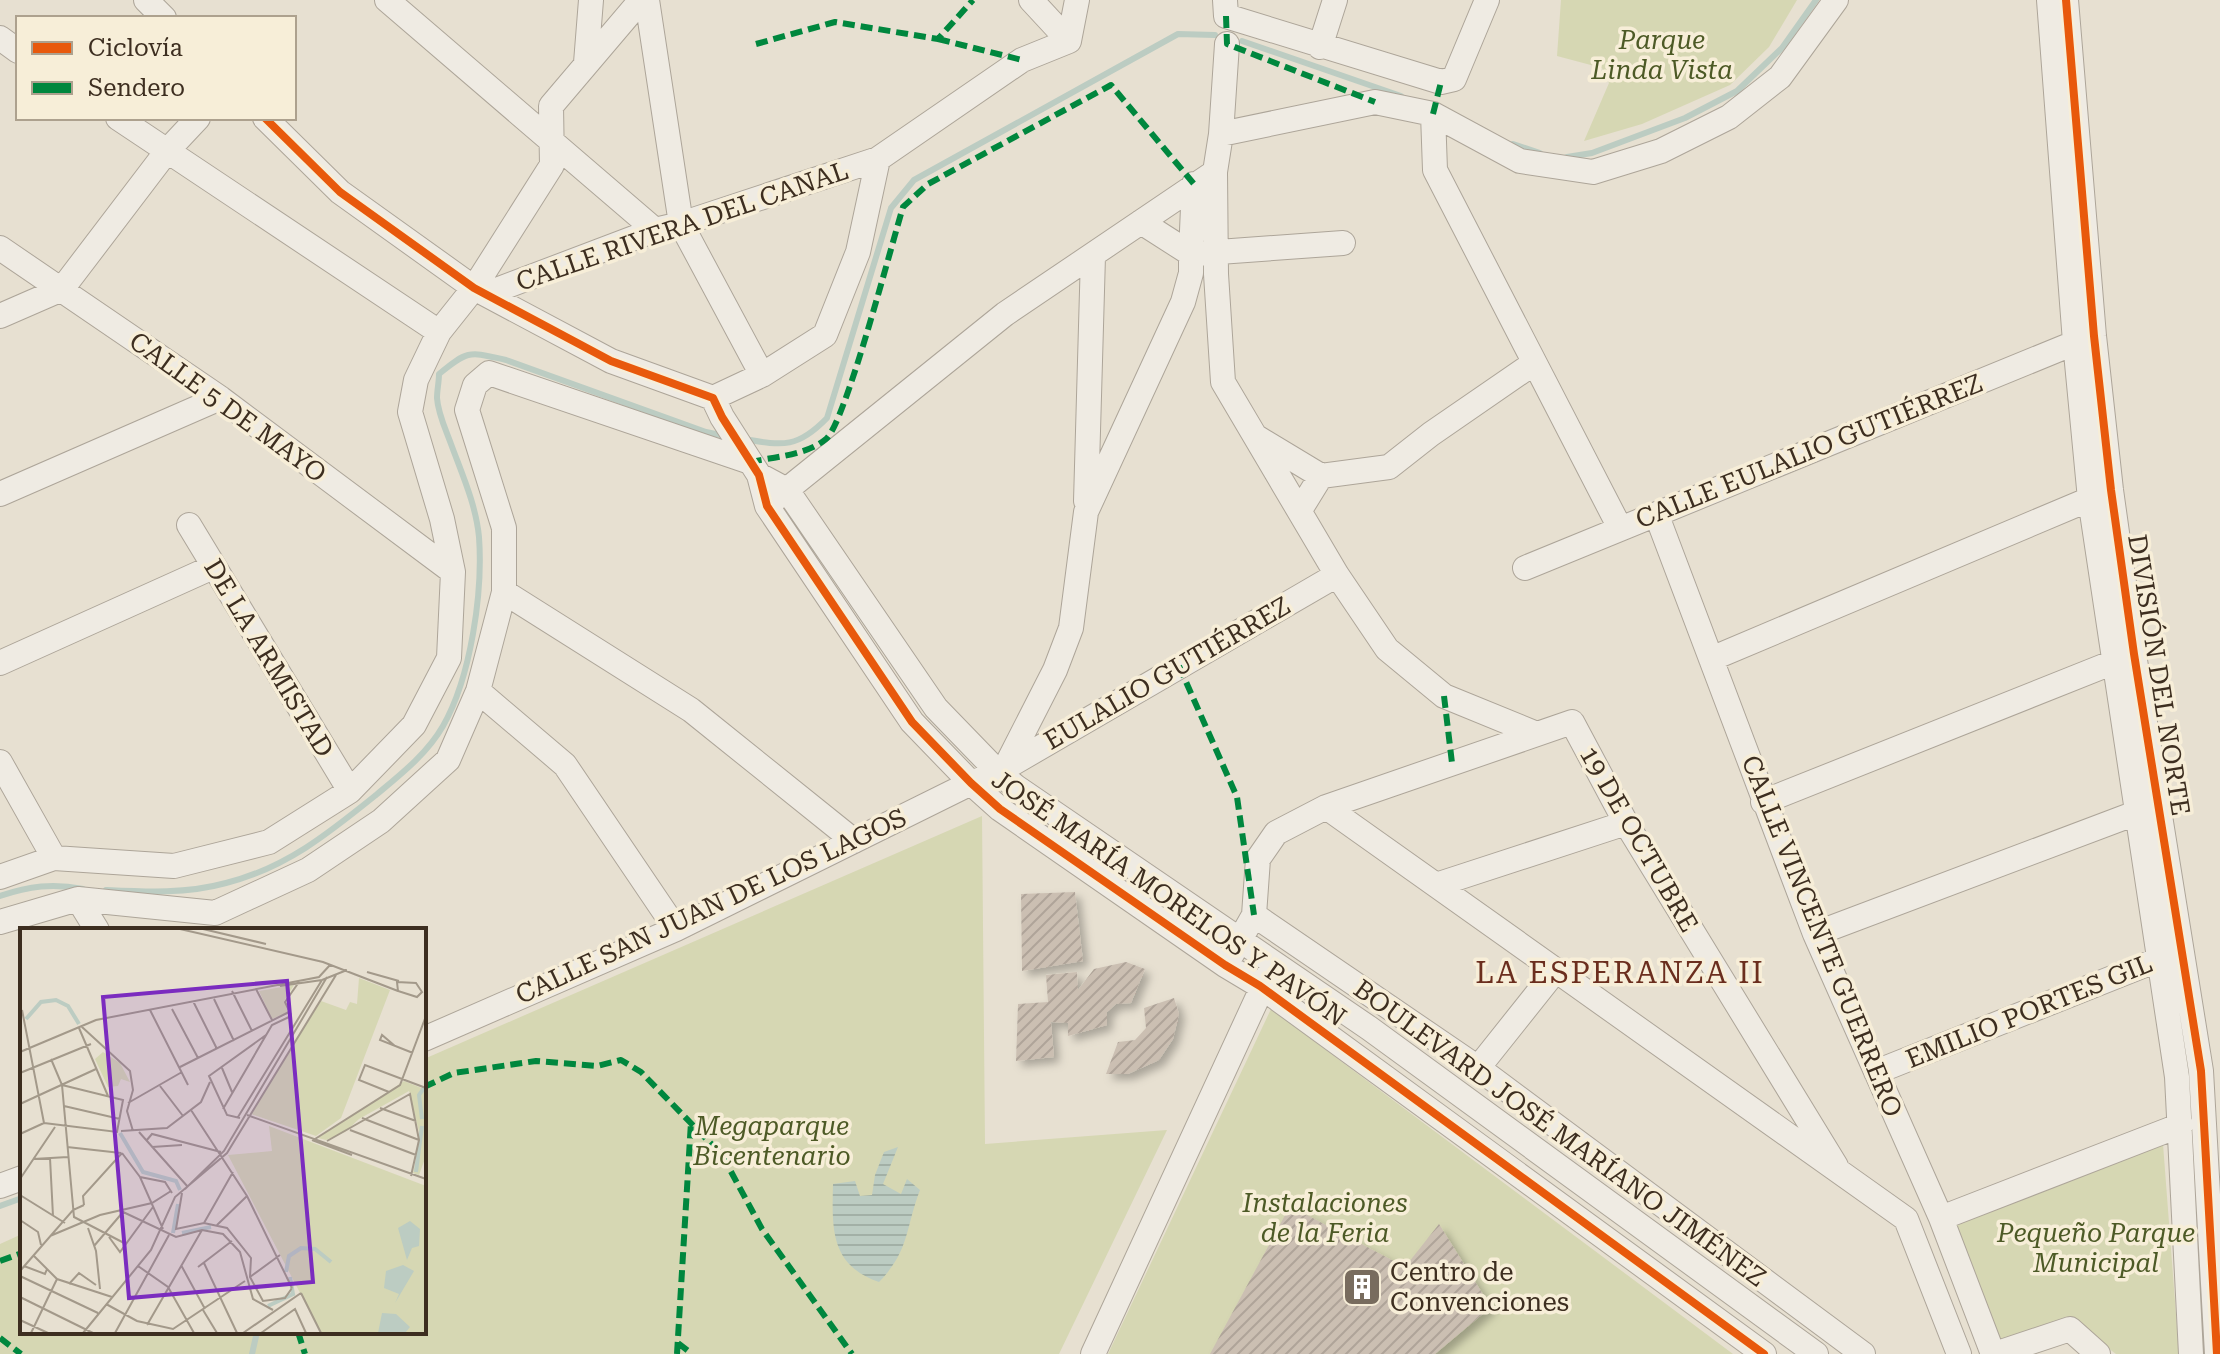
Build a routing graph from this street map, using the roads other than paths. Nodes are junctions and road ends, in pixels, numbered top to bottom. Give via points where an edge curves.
1 (146, 0) edge
2 (591, 0) edge
3 (1031, 0) edge
4 (1077, 0) edge
5 (1335, 0) edge
6 (1487, 0) edge
7 (1836, 0) edge
8 (2049, 0) edge
9 (2066, 0) edge
10 (637, 2) edge
11 (399, 4) edge
12 (1226, 8) edge
13 (162, 16) edge
14 (1069, 41) junction
15 (1227, 44) dead end
16 (1320, 47) junction
17 (586, 63) junction
18 (1433, 114) junction
19 (121, 120) edge
20 (196, 120) edge
21 (267, 120) edge
22 (1221, 134) junction
23 (551, 140) junction
24 (167, 151) junction
25 (878, 159) junction
26 (1204, 178) junction
27 (1141, 222) junction
28 (681, 224) junction
29 (655, 230) junction
30 (1343, 243) dead end
31 (0, 248) edge
32 (1191, 254) junction
33 (1093, 256) junction
34 (1216, 264) junction
35 (62, 289) junction
36 (480, 291) junction
37 (0, 316) edge
38 (439, 332) junction
39 (2084, 339) junction
40 (1534, 363) junction
41 (762, 375) junction
42 (220, 398) junction
43 (718, 408) junction
44 (1256, 437) junction
45 (753, 465) junction
46 (1321, 476) junction
47 (787, 490) junction
48 (0, 494) edge
49 (2090, 499) junction
50 (767, 506) junction
51 (1300, 510) junction
52 (1086, 512) junction
53 (1657, 516) junction
54 (189, 525) dead end
55 (1620, 528) junction
56 (213, 567) junction
57 (1525, 568) dead end
58 (453, 572) junction
59 (1337, 575) junction
60 (504, 592) junction
61 (2124, 657) junction
62 (1711, 659) junction
63 (0, 663) edge
64 (478, 691) junction
65 (1537, 734) junction
66 (0, 762) edge
67 (1002, 770) junction
68 (971, 783) junction
69 (350, 791) junction
70 (1763, 802) junction
71 (1326, 807) junction
72 (2136, 813) junction
73 (1626, 823) junction
74 (854, 841) junction
75 (54, 858) junction
76 (0, 877) edge
77 (1436, 885) junction
78 (78, 899) junction
79 (1254, 915) junction
80 (0, 922) edge
81 (96, 928) edge
82 (676, 929) junction
83 (1815, 934) junction
84 (1241, 940) junction
85 (2171, 954) junction
86 (1225, 965) junction
87 (1275, 965) junction
88 (1556, 970) junction
89 (1260, 986) junction
90 (426, 1038) edge
91 (1478, 1068) junction
92 (1876, 1072) junction
93 (2181, 1125) junction
94 (1836, 1166) junction
95 (20, 1179) edge
96 (0, 1186) edge
97 (1941, 1218) junction
98 (1093, 1354) edge
99 (1764, 1354) edge
100 (1816, 1354) edge
101 (1863, 1354) edge
102 (1959, 1354) edge
103 (1994, 1354) edge
104 (2098, 1354) edge
105 (2191, 1354) edge
106 (2217, 1354) edge

1 - 13 street
2 - 17 street
3 - 14 street
4 - 14 street
5 - 16 street
6 - 16 street via 1454,79 1441,82
7 - 18 street via 1780,77 1729,117 1661,151 1593,172 1520,161
8 - 39 street, DIVISIÓN DEL NORTE
9 - 39 street, DIVISIÓN DEL NORTE
10 - 17 street
10 - 28 street
11 - 23 street
12 - 16 street
14 - 25 street, CALLE RIVERA DEL CANAL via 1022,60
15 - 22 street
17 - 23 street via 551,106
18 - 22 street via 1375,102
18 - 40 street via 1435,170
19 - 24 street
20 - 24 street
21 - 36 street via 340,192
22 - 26 street
23 - 29 street
23 - 36 street via 552,165
24 - 35 street
24 - 38 street
25 - 28 street, CALLE RIVERA DEL CANAL
25 - 41 street, CALLE RIVERA DEL CANAL via 858,252 825,335
26 - 27 street
26 - 32 street
26 - 34 street
27 - 32 street
27 - 33 street
28 - 29 street, CALLE RIVERA DEL CANAL
28 - 41 street
29 - 36 street, CALLE RIVERA DEL CANAL
30 - 34 street
31 - 35 street, CALLE 5 DE MAYO
32 - 34 street
32 - 52 street via 1183,302
33 - 47 street via 1005,314
33 - 52 street
34 - 44 street via 1223,382
35 - 37 street
35 - 42 street, CALLE 5 DE MAYO
36 - 38 street
36 - 43 street via 611,361
38 - 58 street via 416,380 410,412
39 - 49 street, DIVISIÓN DEL NORTE
39 - 53 street, CALLE EULALIO GUTIÉRREZ
39 - 61 street, DIVISIÓN DEL NORTE via 2111,490
40 - 46 street via 1389,467
40 - 55 street
41 - 43 street, CALLE RIVERA DEL CANAL
42 - 48 street
42 - 58 street, CALLE 5 DE MAYO
43 - 45 street
44 - 46 street
44 - 51 street
45 - 47 street, JOSÉ MARÍA MORELOS Y PAVÓN
45 - 50 street, JOSÉ MARÍA MORELOS Y PAVÓN
45 - 60 street via 489,373 475,385 467,410 504,528
46 - 51 street
47 - 50 street
47 - 67 street, JOSÉ MARÍA MORELOS Y PAVÓN via 936,708
49 - 61 street, DIVISIÓN DEL NORTE
49 - 62 street
50 - 68 street, JOSÉ MARÍA MORELOS Y PAVÓN via 912,722
51 - 59 street
52 - 67 street via 1071,628
53 - 55 street, CALLE EULALIO GUTIÉRREZ
53 - 62 street, CALLE VINCENTE GUERRERO
54 - 56 street, DE LA ARMISTAD
55 - 57 street, CALLE EULALIO GUTIÉRREZ
56 - 63 street
56 - 69 street, DE LA ARMISTAD
58 - 69 street via 449,658 414,725
59 - 65 street via 1387,649 1444,696
59 - 67 street, EULALIO GUTIÉRREZ
60 - 64 street
60 - 74 street via 691,710
61 - 70 street
61 - 72 street, DIVISIÓN DEL NORTE
61 - 85 street, DIVISIÓN DEL NORTE
62 - 70 street, CALLE VINCENTE GUERRERO
64 - 78 street via 448,760 381,821 308,870 215,913
64 - 82 street via 565,765
65 - 71 street
65 - 73 street, 19 DE OCTUBRE via 1572,722
66 - 75 street
67 - 68 street, CALLE SAN JUAN DE LOS LAGOS
67 - 84 street, JOSÉ MARÍA MORELOS Y PAVÓN via 1016,787
68 - 74 street, CALLE SAN JUAN DE LOS LAGOS
68 - 86 street, JOSÉ MARÍA MORELOS Y PAVÓN via 1000,809
69 - 75 street via 269,842 174,866
70 - 83 street, CALLE VINCENTE GUERRERO
71 - 77 street
71 - 79 street via 1276,833 1258,859
72 - 83 street
72 - 85 street, DIVISIÓN DEL NORTE
73 - 77 street
73 - 94 street, 19 DE OCTUBRE
74 - 82 street, CALLE SAN JUAN DE LOS LAGOS
75 - 76 street
77 - 88 street
78 - 80 street
78 - 81 street
79 - 84 street
79 - 91 street, BOULEVARD JOSÉ MARÍANO JIMÉNEZ
82 - 90 street, CALLE SAN JUAN DE LOS LAGOS
83 - 92 street, CALLE VINCENTE GUERRERO
84 - 86 street
84 - 87 street, JOSÉ MARÍA MORELOS Y PAVÓN
85 - 92 street, EMILIO PORTES GIL
85 - 93 street, DIVISIÓN DEL NORTE
85 - 106 street, DIVISIÓN DEL NORTE via 2201,1071
86 - 89 street, JOSÉ MARÍA MORELOS Y PAVÓN
87 - 89 street
87 - 100 street, JOSÉ MARÍA MORELOS Y PAVÓN
88 - 91 street
88 - 94 street
89 - 98 street
89 - 99 street, JOSÉ MARÍA MORELOS Y PAVÓN
91 - 101 street, BOULEVARD JOSÉ MARÍANO JIMÉNEZ
92 - 97 street, CALLE VINCENTE GUERRERO
93 - 97 street
93 - 105 street, DIVISIÓN DEL NORTE
94 - 102 street, 19 DE OCTUBRE via 1906,1219
95 - 96 street
97 - 103 street, CALLE VINCENTE GUERRERO
103 - 104 street via 2070,1329

